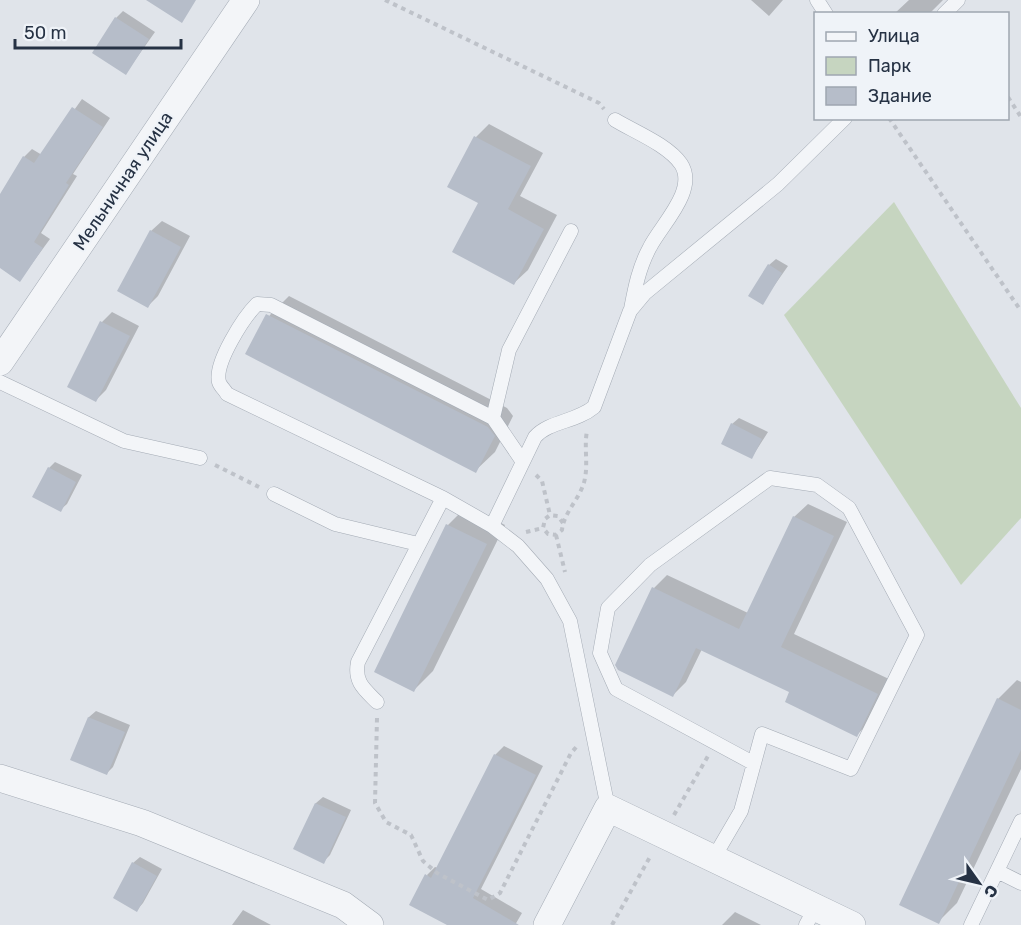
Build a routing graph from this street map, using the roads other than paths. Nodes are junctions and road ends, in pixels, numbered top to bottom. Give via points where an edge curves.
1 (246, 0) edge
2 (958, 0) edge
3 (946, 12) edge
4 (615, 120) road end
5 (843, 120) edge
6 (571, 231) dead end
7 (630, 311) junction
8 (0, 362) edge
9 (0, 382) edge
10 (493, 418) junction
11 (200, 458) road end
12 (522, 462) junction
13 (274, 494) road end
14 (443, 498) junction
15 (492, 526) junction
16 (418, 544) junction
17 (377, 702) road end
18 (753, 763) junction
19 (0, 778) edge
20 (608, 808) junction
21 (1021, 821) edge
22 (713, 859) junction
23 (997, 871) junction
24 (1021, 883) edge
25 (811, 916) edge
26 (370, 925) edge
27 (547, 925) edge
28 (852, 925) edge
29 (971, 925) edge

1 - 8 street, Мельничная улица
2 - 3 lane
4 - 7 lane via 668,152 682,165 686,181 638,274
5 - 7 lane via 778,184 645,293
6 - 10 lane via 509,350
7 - 12 lane via 594,407 581,417 542,429
9 - 11 lane via 124,441
10 - 12 lane
10 - 14 lane via 271,305 257,304 248,312 219,364 219,382 227,394
12 - 15 lane
13 - 16 lane via 335,524
14 - 15 lane
14 - 16 lane
15 - 20 lane via 518,546 547,579 570,621
16 - 17 lane via 358,662 359,686
18 - 18 lane via 616,689 600,653 608,608 650,565 770,478 817,485 849,508 918,635 851,769 762,734
18 - 22 lane via 741,811
19 - 26 street via 142,823 343,905
20 - 22 street
20 - 27 street
21 - 23 lane
22 - 25 street
23 - 24 lane
23 - 29 lane
25 - 28 street

